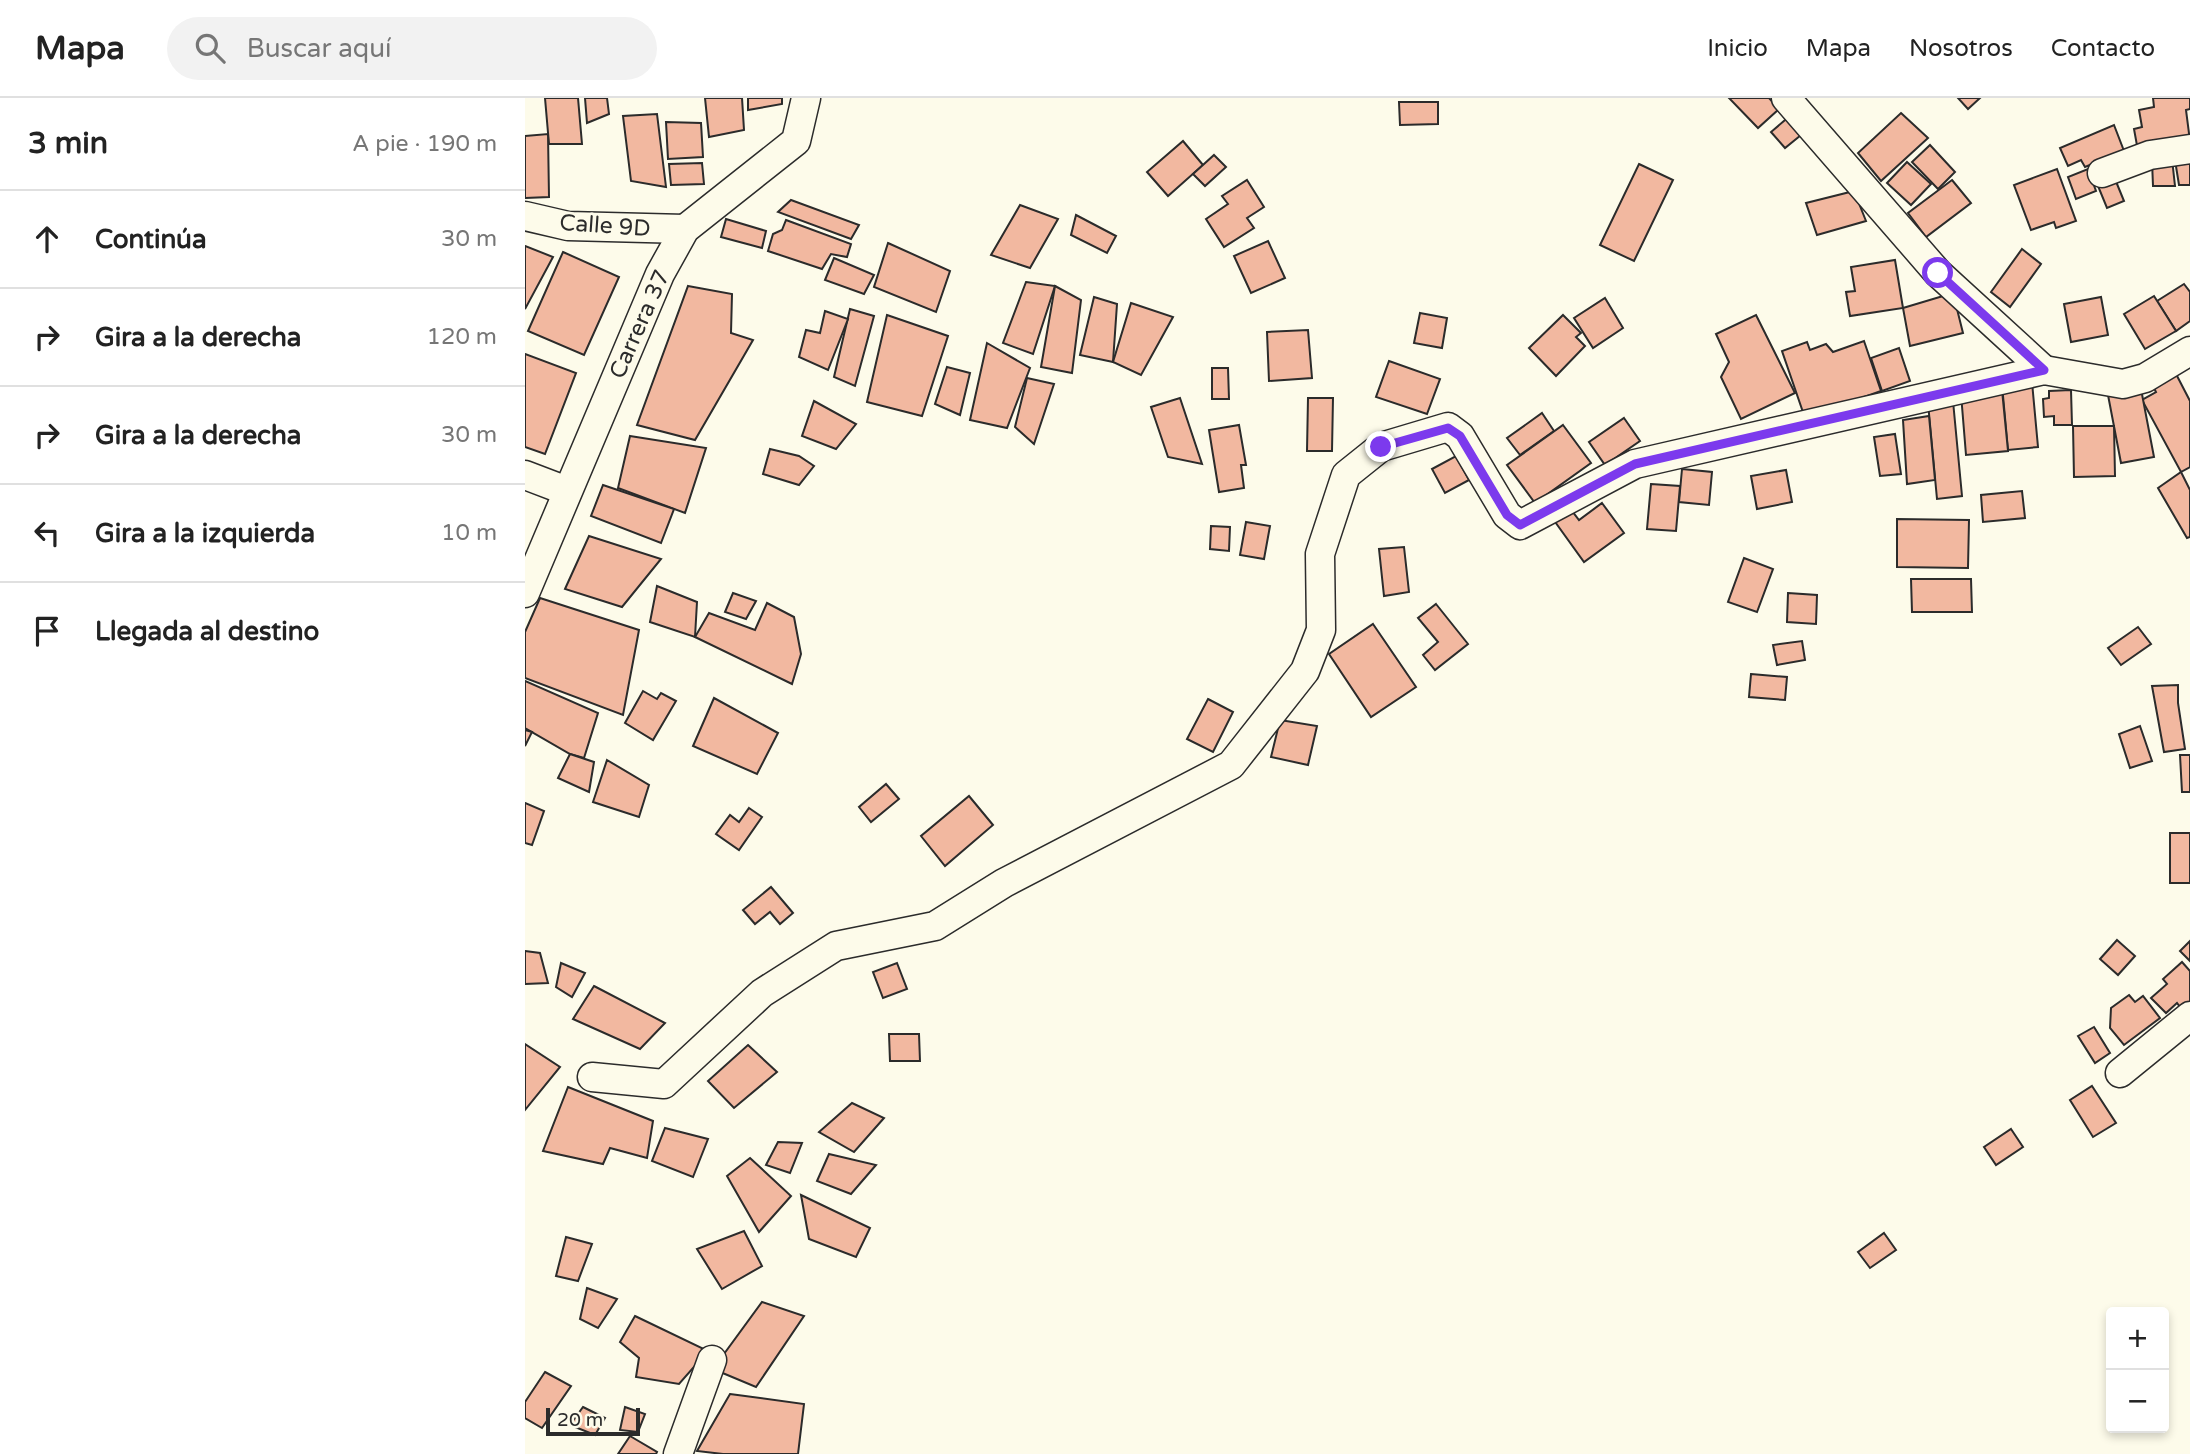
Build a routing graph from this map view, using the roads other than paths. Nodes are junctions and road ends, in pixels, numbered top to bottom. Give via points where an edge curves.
1 (806, 98) edge
2 (1786, 98) edge
3 (2190, 149) edge
4 (2102, 173) dead end
5 (525, 216) edge
6 (685, 229) junction
7 (2188, 356) edge
8 (2044, 370) junction
9 (525, 475) edge
10 (566, 491) junction
11 (525, 593) edge
12 (2190, 1016) edge
13 (2120, 1073) dead end
14 (592, 1077) dead end
15 (712, 1360) dead end
16 (678, 1454) edge

1 - 6 street, Carrera 37 via 796,141
2 - 8 street via 1938,273
3 - 4 street via 2150,155
5 - 6 street, Calle 9D via 568,226
6 - 10 street, Carrera 37 via 660,274
7 - 8 street via 2145,378 2123,383
8 - 14 street via 1635,464 1520,525 1507,515 1460,436 1448,428 1381,447 1346,475 1320,554 1321,630 1305,671 1231,765 1004,883 935,926 836,946 762,993 664,1084
9 - 10 street
10 - 11 street, Carrera 37
12 - 13 street
15 - 16 street

